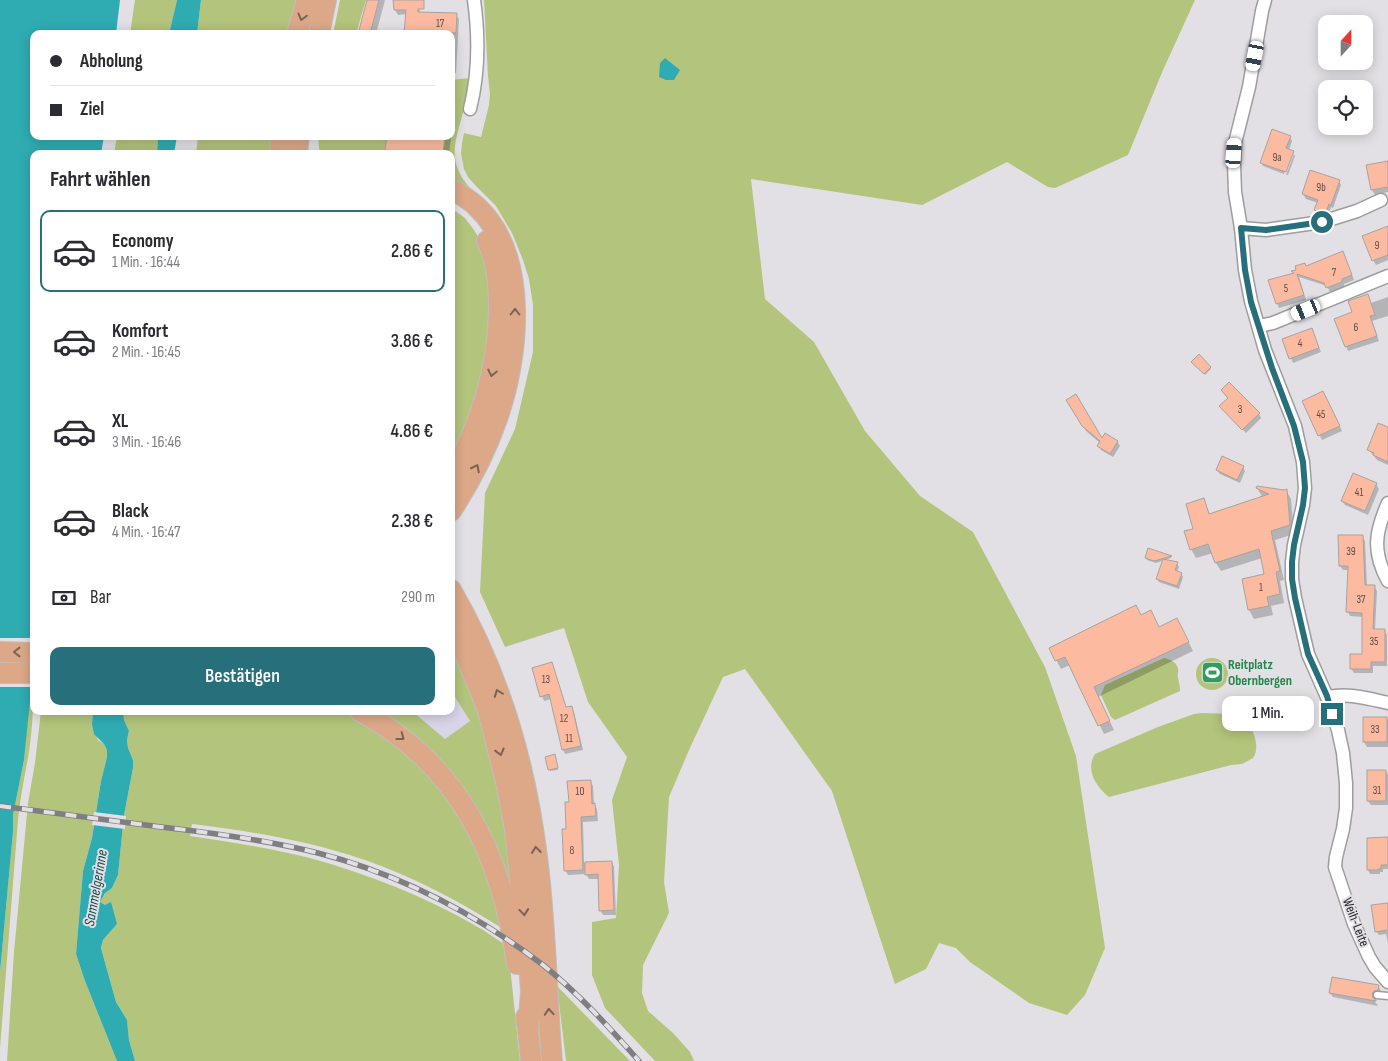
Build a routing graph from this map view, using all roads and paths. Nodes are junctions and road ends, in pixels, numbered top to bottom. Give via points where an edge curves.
1 (307, 0) edge
2 (326, 0) edge
3 (474, 0) edge
4 (1265, 0) edge
5 (298, 30) edge
6 (319, 30) edge
7 (470, 109) dead end
8 (455, 191) edge
9 (1381, 200) dead end
10 (455, 204) edge
11 (1241, 228) junction
12 (1388, 276) edge
13 (1259, 326) junction
14 (455, 471) edge
15 (1388, 503) edge
16 (455, 504) edge
17 (1388, 581) edge
18 (455, 598) edge
19 (455, 633) edge
20 (0, 652) edge
21 (30, 653) edge
22 (0, 673) edge
23 (30, 673) edge
24 (1327, 696) junction
25 (1388, 703) edge
26 (367, 715) edge
27 (1388, 982) edge
28 (1377, 995) dead end
29 (1388, 996) edge
30 (528, 1030) junction
31 (531, 1061) edge
32 (552, 1061) edge

1 -> 5 main road
2 - 6 main road
3 - 7 street via 478,38
4 - 11 street via 1235,143 1235,192
16 -> 8 main road via 498,419 509,376 515,312 511,268 499,238 477,207
9 - 11 street via 1322,222 1266,230
10 -> 14 main road via 477,223 491,249 499,304 496,351 488,391 467,450
11 - 13 street via 1245,270
12 - 13 street
13 - 24 street via 1294,426 1303,462 1305,488 1294,545 1292,579 1308,654
15 - 17 street via 1377,540 1379,558
32 -> 18 main road via 536,849 524,784 512,734 492,678
19 -> 30 main road via 488,710 509,795 522,883 529,965
21 -> 20 main road
22 - 23 main road
24 - 25 street via 1342,694
24 - 27 street, Weih-Leite via 1338,730 1346,783 1346,808 1335,867 1354,924 1375,967
26 -> 30 main road via 424,756 451,787 476,824 496,873 507,915
28 - 29 lane
30 - 31 main road

